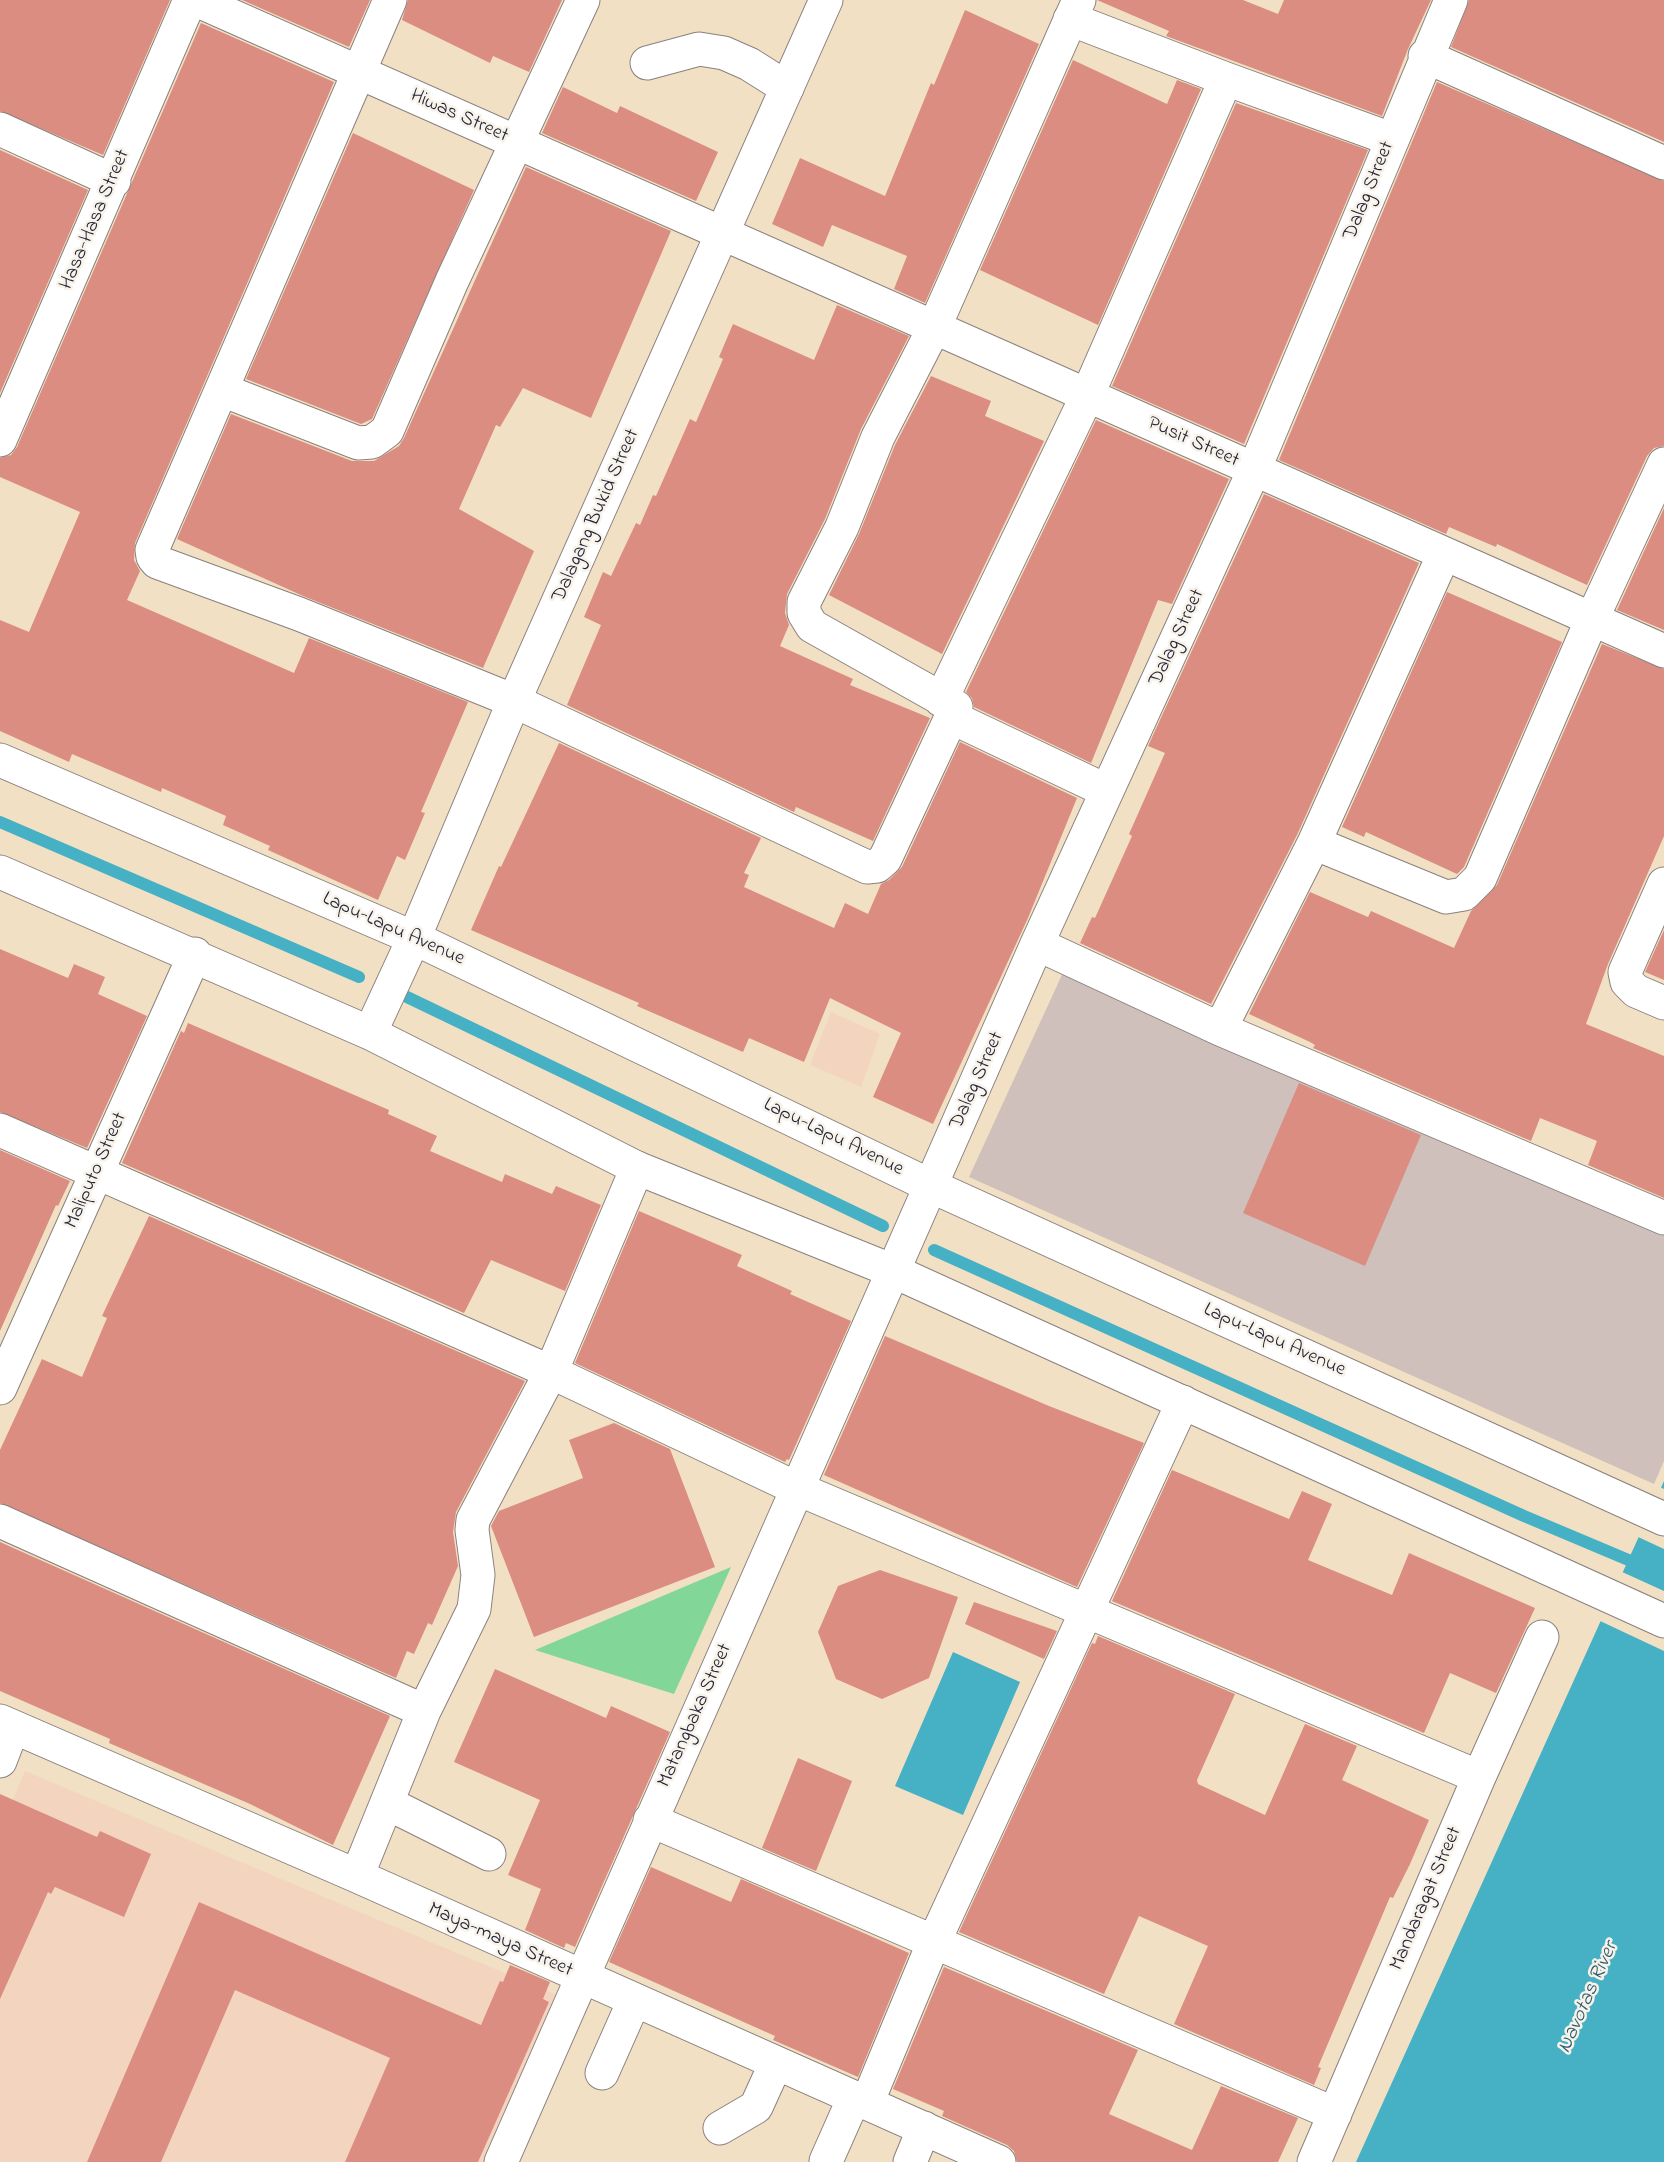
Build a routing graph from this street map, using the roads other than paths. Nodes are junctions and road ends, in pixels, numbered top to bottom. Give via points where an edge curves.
1 (190, 0) edge
2 (196, 0) edge
3 (390, 0) edge
4 (583, 0) edge
5 (826, 0) edge
6 (1451, 0) edge
7 (1075, 10) edge
8 (1425, 56) junction
9 (647, 63) dead end
10 (357, 72) junction
11 (1226, 79) junction
12 (787, 88) junction
13 (0, 129) edge
14 (1391, 138) junction
15 (517, 143) junction
16 (1664, 163) edge
17 (114, 181) junction
18 (722, 234) junction
19 (934, 328) junction
20 (222, 390) junction
21 (1087, 396) junction
22 (0, 440) edge
23 (1664, 464) edge
24 (1254, 470) junction
25 (1443, 554) junction
26 (1592, 620) junction
27 (1664, 651) edge
28 (514, 701) junction
29 (946, 709) junction
30 (0, 760) edge
31 (1107, 791) junction
32 (1314, 843) junction
33 (0, 872) edge
34 (1664, 885) edge
35 (414, 938) junction
36 (1038, 944) junction
37 (195, 954) junction
38 (1664, 1003) edge
39 (1220, 1029) junction
40 (370, 1032) junction
41 (0, 1130) edge
42 (637, 1168) junction
43 (96, 1172) junction
44 (932, 1186) junction
45 (1664, 1218) edge
46 (893, 1270) junction
47 (551, 1372) junction
48 (0, 1388) edge
49 (1183, 1402) junction
50 (798, 1489) junction
51 (1664, 1519) edge
52 (0, 1521) edge
53 (1086, 1610) junction
54 (1664, 1620) edge
55 (1542, 1637) dead end
56 (424, 1711) junction
57 (7, 1724) edge
58 (0, 1761) edge
59 (1479, 1777) junction
60 (387, 1803) junction
61 (650, 1820) junction
62 (489, 1854) dead end
63 (357, 1876) junction
64 (933, 1944) junction
65 (581, 1977) junction
66 (634, 2001) junction
67 (776, 2063) junction
68 (602, 2073) dead end
69 (860, 2101) junction
70 (1335, 2114) junction
71 (720, 2128) dead end
72 (924, 2128) junction
73 (826, 2161) edge
74 (501, 2162) edge
75 (910, 2162) edge
76 (999, 2162) edge
77 (1314, 2162) edge

1 - 17 street, Hasa-Hasa Street
2 - 10 street, Hiwas Street
3 - 10 street
4 - 15 street
5 - 12 street, Dalagang Bukid Street
6 - 8 street, Dalag Street
7 - 11 street
7 - 19 street
8 - 14 street, Dalag Street
8 - 16 street
9 - 12 street via 699,49 724,53
10 - 15 street, Hiwas Street
10 - 20 street
11 - 14 street
11 - 21 street
12 - 18 street, Dalagang Bukid Street
13 - 17 street
14 - 24 street, Dalag Street
15 - 18 street, Hiwas Street
15 - 20 street via 387,431 372,442 358,443
17 - 22 street, Hasa-Hasa Street
18 - 19 street, Pusit Street
18 - 28 street, Dalagang Bukid Street
19 - 21 street, Pusit Street
19 - 29 street via 878,437 842,527 804,602 804,613 812,626
20 - 28 street via 153,550 157,562 299,614
21 - 24 street, Pusit Street
21 - 29 street
23 - 26 street
24 - 25 street, Pusit Street
24 - 31 street, Dalag Street
25 - 26 street, Pusit Street
25 - 32 street
26 - 27 street, Pusit Street
26 - 32 street via 1480,878 1464,894 1446,897 1432,893
28 - 29 street via 867,867 877,866 885,859
28 - 35 street, Dalagang Bukid Street
29 - 31 street
30 - 35 street, Lapu-Lapu Avenue
31 - 36 street, Dalag Street
32 - 39 street
33 - 37 street
34 - 38 street via 1624,972 1636,991
35 - 40 street, Dalagang Bukid Street
35 - 44 street, Lapu-Lapu Avenue
36 - 39 street
36 - 44 street, Dalag Street
37 - 40 street
37 - 43 street, Maliputo Street
39 - 45 street
40 - 42 street
41 - 43 street
42 - 46 street
42 - 47 street
43 - 47 street
43 - 48 street, Maliputo Street
44 - 46 street, Dalag Street
44 - 51 street, Lapu-Lapu Avenue
46 - 49 street
46 - 50 street, Matangbaka Street
47 - 50 street
47 - 56 street via 473,1520 478,1575 474,1609
49 - 53 street
49 - 54 street
50 - 53 street
50 - 61 street, Matangbaka Street
52 - 56 street
53 - 59 street
53 - 64 street
55 - 59 street, Mandaragat Street
56 - 60 street
57 - 58 street
57 - 63 street, Maya-maya Street
59 - 70 street, Mandaragat Street
60 - 62 street
60 - 63 street
61 - 64 street
61 - 65 street, Matangbaka Street
63 - 65 street, Maya-maya Street
64 - 69 street
64 - 70 street
65 - 66 street, Maya-maya Street
65 - 74 street, Matangbaka Street
66 - 67 street, Maya-maya Street
66 - 68 street
67 - 69 street, Maya-maya Street
67 - 71 street via 756,2107
69 - 72 street, Maya-maya Street
69 - 73 street
70 - 77 street, Mandaragat Street
72 - 75 street
72 - 76 street, Maya-maya Street

